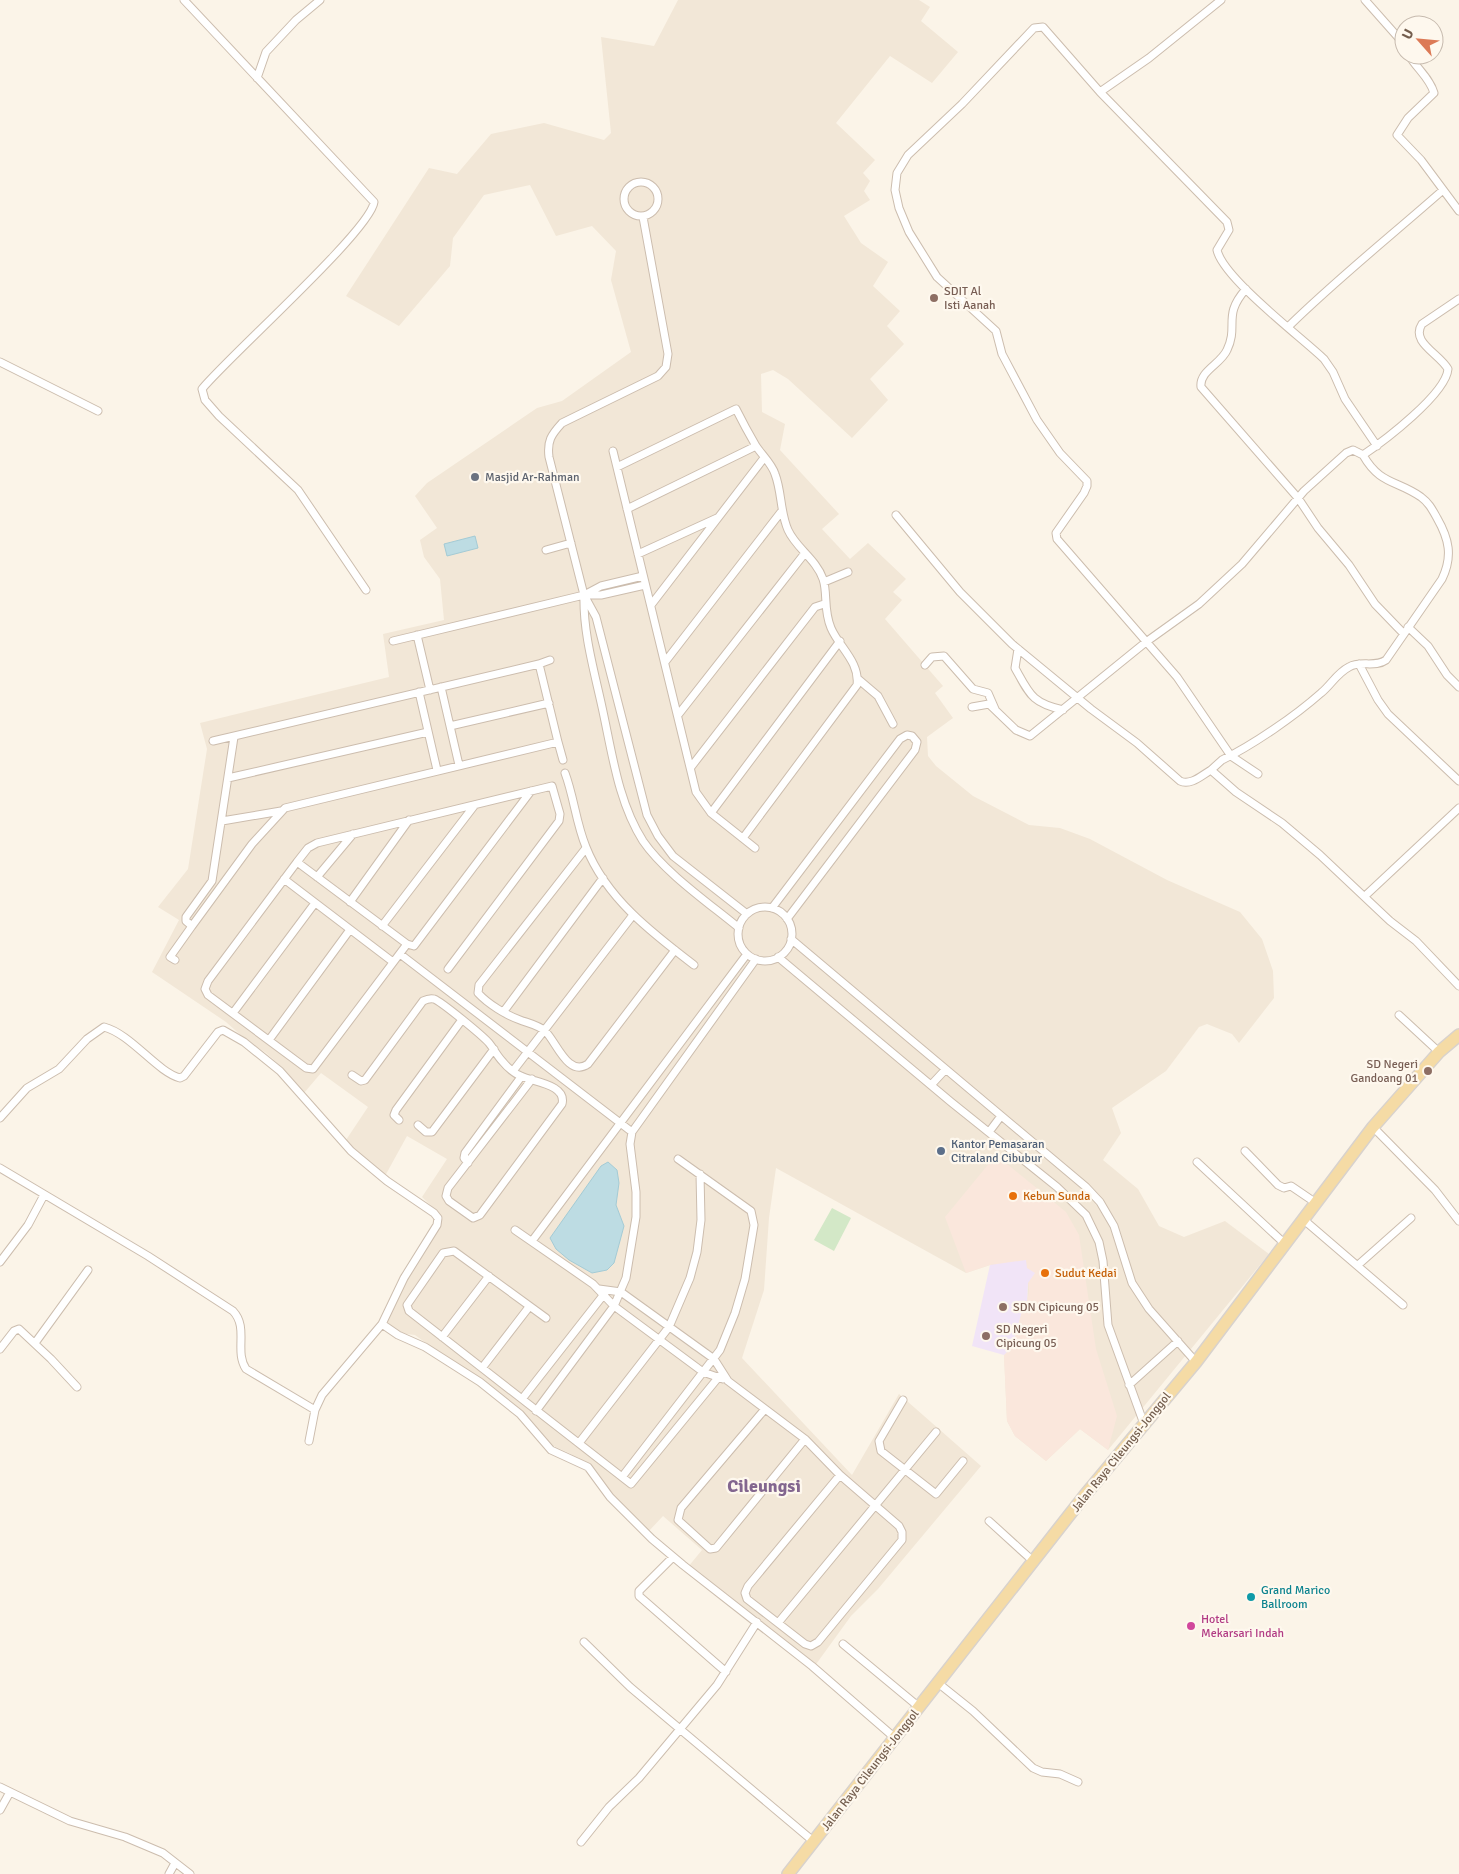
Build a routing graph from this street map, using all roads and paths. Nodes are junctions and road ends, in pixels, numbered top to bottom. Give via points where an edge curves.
1 (184, 0) edge
2 (320, 0) edge
3 (1221, 0) edge
4 (1364, 0) edge
5 (1394, 33) edge
6 (1415, 65) edge
7 (257, 78) junction
8 (1100, 92) junction
9 (1443, 190) junction
10 (1459, 211) edge
11 (643, 217) junction
12 (1246, 289) junction
13 (1459, 299) edge
14 (1289, 326) junction
15 (0, 362) edge
16 (98, 411) dead end
17 (756, 446) junction
18 (1377, 446) junction
19 (613, 451) dead end
20 (1363, 455) junction
21 (764, 458) junction
22 (617, 467) junction
23 (1298, 498) junction
24 (627, 509) junction
25 (781, 512) junction
26 (896, 515) dead end
27 (718, 518) junction
28 (571, 543) junction
29 (546, 550) dead end
30 (805, 552) junction
31 (638, 554) junction
32 (848, 572) dead end
33 (643, 576) junction
34 (824, 582) junction
35 (645, 585) junction
36 (366, 590) dead end
37 (584, 595) junction
38 (824, 604) junction
39 (651, 605) junction
40 (1406, 630) junction
41 (417, 635) junction
42 (393, 641) dead end
43 (840, 642) junction
44 (1146, 642) junction
45 (1018, 649) junction
46 (550, 660) dead end
47 (665, 662) junction
48 (539, 664) junction
49 (1359, 664) junction
50 (925, 665) dead end
51 (858, 679) junction
52 (1459, 687) edge
53 (440, 688) junction
54 (430, 690) junction
55 (419, 692) junction
56 (1079, 698) junction
57 (549, 703) junction
58 (972, 706) dead end
59 (995, 709) junction
60 (1063, 710) junction
61 (678, 715) junction
62 (893, 724) dead end
63 (450, 726) junction
64 (428, 732) junction
65 (234, 737) junction
66 (213, 741) dead end
67 (558, 742) junction
68 (1231, 756) junction
69 (563, 760) dead end
70 (459, 765) junction
71 (691, 768) junction
72 (437, 770) junction
73 (1211, 770) junction
74 (565, 772) dead end
75 (1258, 774) dead end
76 (228, 778) junction
77 (1459, 781) edge
78 (531, 791) junction
79 (474, 806) junction
80 (1459, 808) edge
81 (281, 811) junction
82 (711, 813) junction
83 (409, 820) junction
84 (222, 821) junction
85 (353, 834) junction
86 (743, 838) junction
87 (586, 848) junction
88 (755, 848) dead end
89 (297, 862) junction
90 (317, 877) junction
91 (604, 878) junction
92 (284, 880) junction
93 (212, 881) junction
94 (221, 886) junction
95 (1365, 896) junction
96 (350, 902) junction
97 (315, 903) junction
98 (772, 908) junction
99 (747, 914) junction
100 (633, 915) junction
101 (787, 919) junction
102 (192, 926) junction
103 (382, 926) junction
104 (739, 928) junction
105 (350, 931) junction
106 (791, 939) junction
107 (407, 944) junction
108 (675, 950) junction
109 (400, 954) junction
110 (748, 954) junction
111 (778, 957) junction
112 (756, 959) junction
113 (175, 960) dead end
114 (393, 962) junction
115 (694, 965) dead end
116 (448, 969) dead end
117 (1459, 986) edge
118 (722, 988) junction
119 (731, 995) junction
120 (504, 1011) junction
121 (233, 1013) junction
122 (1399, 1015) dead end
123 (461, 1021) junction
124 (544, 1030) junction
125 (1459, 1035) edge
126 (269, 1040) junction
127 (494, 1049) junction
128 (528, 1052) junction
129 (1439, 1052) junction
130 (945, 1070) junction
131 (513, 1071) junction
132 (352, 1075) dead end
133 (521, 1077) junction
134 (532, 1079) junction
135 (931, 1084) junction
136 (1001, 1116) junction
137 (0, 1118) edge
138 (399, 1120) dead end
139 (620, 1122) junction
140 (418, 1126) dead end
141 (1373, 1127) junction
142 (632, 1132) junction
143 (989, 1132) junction
144 (1245, 1151) dead end
145 (678, 1159) dead end
146 (1197, 1162) dead end
147 (468, 1163) junction
148 (0, 1168) edge
149 (700, 1174) junction
150 (44, 1195) junction
151 (1316, 1203) junction
152 (1411, 1218) dead end
153 (1304, 1220) junction
154 (1459, 1222) edge
155 (515, 1230) dead end
156 (532, 1241) junction
157 (1285, 1244) junction
158 (0, 1262) edge
159 (1358, 1265) junction
160 (88, 1270) dead end
161 (489, 1276) junction
162 (603, 1291) junction
163 (620, 1292) junction
164 (1403, 1305) dead end
165 (614, 1306) junction
166 (529, 1307) junction
167 (546, 1318) dead end
168 (382, 1324) junction
169 (669, 1327) junction
170 (442, 1337) junction
171 (660, 1339) junction
172 (1178, 1341) junction
173 (35, 1343) junction
174 (0, 1349) edge
175 (714, 1359) junction
176 (1196, 1362) junction
177 (482, 1368) junction
178 (703, 1372) junction
179 (720, 1376) junction
180 (1129, 1385) junction
181 (77, 1387) dead end
182 (522, 1399) junction
183 (903, 1400) dead end
184 (765, 1409) junction
185 (316, 1410) junction
186 (536, 1411) junction
187 (1144, 1424) junction
188 (936, 1432) dead end
189 (805, 1439) junction
190 (309, 1441) dead end
191 (578, 1443) junction
192 (964, 1461) dead end
193 (906, 1470) junction
194 (840, 1475) junction
195 (622, 1476) junction
196 (874, 1506) junction
197 (989, 1521) dead end
198 (673, 1557) junction
199 (1033, 1561) junction
200 (757, 1622) junction
201 (778, 1623) junction
202 (584, 1642) dead end
203 (843, 1644) dead end
204 (726, 1672) junction
205 (938, 1682) junction
206 (919, 1707) junction
207 (678, 1728) junction
208 (895, 1738) junction
209 (1078, 1782) dead end
210 (0, 1787) edge
211 (10, 1792) junction
212 (0, 1810) edge
213 (581, 1842) dead end
214 (813, 1842) junction
215 (176, 1863) junction
216 (168, 1874) edge
217 (190, 1874) edge
218 (788, 1874) edge

1 - 7 street
2 - 7 street via 266,52
3 - 8 street via 1149,58
4 - 5 street
6 - 9 street via 1432,84 1434,93 1408,118 1396,135 1421,160
7 - 36 street via 370,197 374,202 373,208 344,244 206,384 202,394 219,416 298,490
8 - 12 street via 1228,222 1229,230 1219,244 1218,257
8 - 44 street via 1043,28 1037,27 908,155 897,173 895,190 909,232 937,277 996,331 1002,354 1037,420 1060,453 1087,481 1084,493 1056,533 1057,539
9 - 10 street
9 - 14 street via 1386,241 1358,261
11 - 11 street via 634,216 623,203 628,186 636,182 653,186 658,194 658,204
11 - 28 street via 668,354 666,367 658,376 562,423 552,434 548,444 550,457
12 - 14 street
12 - 23 street via 1232,309 1228,350 1202,377 1201,387
13 - 18 street via 1419,329 1419,338 1448,369 1444,380 1419,411
14 - 18 street via 1324,359 1345,399
15 - 16 street
17 - 21 street
17 - 22 street via 736,409
17 - 24 street
18 - 20 street
19 - 22 street
20 - 23 street via 1353,450 1346,453
20 - 40 street via 1383,478 1429,503 1449,542 1446,572
21 - 25 street via 775,472
21 - 27 street
22 - 24 street
23 - 40 street via 1380,611
23 - 44 street via 1242,564 1198,604
24 - 31 street
25 - 30 street via 788,531
25 - 47 street
26 - 45 street via 960,592
27 - 31 street
27 - 39 street
28 - 29 street
28 - 37 street
30 - 34 street
30 - 61 street
31 - 33 street
32 - 34 street
33 - 35 street
33 - 37 street via 601,586
34 - 38 street
35 - 37 street via 601,595
35 - 39 street
37 - 41 street
37 - 99 street via 596,617 640,795 650,822 673,856
37 - 104 street via 583,621 616,770 632,820 644,842 663,864
38 - 43 street via 832,630
38 - 71 street via 815,607
39 - 47 street
40 - 49 street via 1383,663
40 - 52 street via 1428,646
41 - 42 street
41 - 54 street
43 - 51 street via 851,657
43 - 82 street
44 - 56 street
44 - 68 street via 1177,677
45 - 56 street
45 - 60 street via 1015,668 1035,699
46 - 48 street
47 - 61 street
48 - 53 street
48 - 57 street
49 - 68 street via 1340,673 1298,712
49 - 77 street via 1388,714
50 - 59 street via 932,657 944,656 973,689 988,693
51 - 62 street via 878,696
51 - 86 street via 857,685
53 - 54 street
53 - 63 street
54 - 55 street
55 - 64 street
55 - 65 street
56 - 60 street
56 - 73 street via 1180,781 1194,781
57 - 63 street
57 - 67 street
58 - 59 street via 984,703
59 - 60 street via 1016,730 1030,736
61 - 71 street
63 - 70 street
64 - 72 street
64 - 76 street
65 - 66 street
65 - 76 street
67 - 69 street
67 - 70 street
68 - 73 street
68 - 75 street
70 - 72 street
71 - 82 street via 696,792
72 - 81 street via 292,805
73 - 95 street via 1236,792 1282,823
74 - 87 street
76 - 84 street
78 - 79 street
78 - 107 street via 418,943 414,946
78 - 116 street via 552,786 559,821
79 - 83 street
79 - 103 street
80 - 95 street
81 - 84 street
81 - 94 street
82 - 86 street
83 - 85 street
83 - 96 street
84 - 93 street
85 - 89 street via 317,843 308,848
85 - 90 street
86 - 88 street
87 - 91 street
87 - 120 street via 479,985 478,993
89 - 90 street
89 - 92 street
90 - 96 street
91 - 100 street
91 - 120 street
92 - 97 street
92 - 121 street via 205,988 208,995
93 - 94 street
93 - 102 street via 186,918
94 - 102 street
95 - 117 street
96 - 103 street
97 - 105 street
97 - 121 street
98 - 99 street via 759,907
98 - 101 street
98 - 101 street via 900,739 912,736 917,742 915,750
99 - 104 street
100 - 108 street
100 - 124 street
101 - 106 street
102 - 113 street via 170,957
103 - 107 street
104 - 110 street via 739,940
105 - 114 street
105 - 126 street
106 - 111 street via 787,949
106 - 130 street
107 - 109 street
108 - 115 street
108 - 124 street via 583,1068 567,1062
109 - 114 street
109 - 128 street
110 - 112 street
110 - 118 street
111 - 112 street
111 - 135 street
112 - 119 street
114 - 126 street via 313,1069 306,1068
118 - 119 street
118 - 139 street
119 - 142 street
120 - 124 street
121 - 126 street
122 - 129 street
123 - 127 street via 476,1030
123 - 132 street via 435,1000 423,1001 365,1080
123 - 138 street via 396,1110 394,1115
124 - 128 street
125 - 129 main road, Jalan Raya Cileungsi-Jonggol
127 - 131 street
127 - 140 street via 432,1132
128 - 131 street
128 - 139 street
129 - 141 main road, Jalan Raya Cileungsi-Jonggol
130 - 135 street
130 - 136 street
131 - 133 street
133 - 134 street
133 - 147 street via 465,1153
134 - 147 street
134 - 147 street via 560,1093 562,1104 480,1215 473,1218 446,1196 448,1188
135 - 143 street
136 - 143 street
136 - 172 street via 1100,1202 1114,1226 1132,1283 1149,1309
137 - 168 street via 26,1088 59,1069 87,1039 104,1027 110,1028 180,1078 218,1032 228,1032 280,1071 351,1151 438,1218
139 - 142 street
139 - 156 street
141 - 151 main road, Jalan Raya Cileungsi-Jonggol
141 - 154 street via 1435,1190
142 - 163 street via 630,1144 636,1217 632,1248
143 - 180 street via 1077,1204 1093,1226 1103,1261 1108,1325
144 - 151 street via 1278,1185 1284,1188 1291,1186
145 - 149 street
146 - 157 street
148 - 150 street
149 - 169 street via 696,1252 690,1278
149 - 175 street via 745,1206 753,1218 751,1249 736,1313
150 - 158 street via 28,1224
150 - 185 street via 233,1311 240,1318 241,1362 246,1369
151 - 153 main road, Jalan Raya Cileungsi-Jonggol
152 - 159 street
153 - 157 main road, Jalan Raya Cileungsi-Jonggol
153 - 159 street
155 - 156 street
156 - 162 street
157 - 176 main road, Jalan Raya Cileungsi-Jonggol
159 - 164 street
160 - 173 street
161 - 166 street
161 - 170 street
161 - 170 street via 454,1251 443,1253 406,1306
162 - 163 street
162 - 165 street
162 - 182 street
163 - 165 street
163 - 169 street
165 - 171 street
165 - 186 street
166 - 167 street
166 - 177 street
168 - 185 street via 322,1395
168 - 198 street via 480,1382 520,1414 551,1450 588,1467 610,1497
169 - 171 street
169 - 175 street
170 - 177 street
171 - 178 street
171 - 191 street
172 - 176 street
172 - 180 street
173 - 174 street via 16,1329
173 - 181 street
175 - 178 street
175 - 179 street
176 - 187 main road, Jalan Raya Cileungsi-Jonggol
177 - 182 street
178 - 179 street
178 - 195 street
179 - 184 street
179 - 195 street via 634,1484
180 - 187 street
182 - 186 street
183 - 193 street via 878,1444 881,1451
184 - 189 street
184 - 189 street via 681,1508 678,1520 703,1545 716,1548
185 - 190 street
186 - 191 street
187 - 199 main road, Jalan Raya Cileungsi-Jonggol
188 - 193 street
189 - 194 street
191 - 195 street
192 - 193 street via 936,1494
193 - 196 street
194 - 196 street
194 - 201 street via 745,1593 747,1599
196 - 201 street
196 - 201 street via 899,1526 902,1540 818,1642 811,1646 805,1644
197 - 199 street
198 - 200 street
198 - 204 street via 638,1591 639,1596
199 - 205 main road, Jalan Raya Cileungsi-Jonggol
200 - 204 street
200 - 208 street
202 - 207 street
203 - 206 street
204 - 207 street
205 - 206 main road, Jalan Raya Cileungsi-Jonggol
205 - 209 street via 1033,1768
206 - 208 main road, Jalan Raya Cileungsi-Jonggol
207 - 213 street via 639,1778 610,1805
207 - 214 street
208 - 214 main road, Jalan Raya Cileungsi-Jonggol
210 - 211 street
211 - 212 street
211 - 215 street via 69,1820 148,1846
214 - 218 main road, Jalan Raya Cileungsi-Jonggol
215 - 216 street
215 - 217 street

